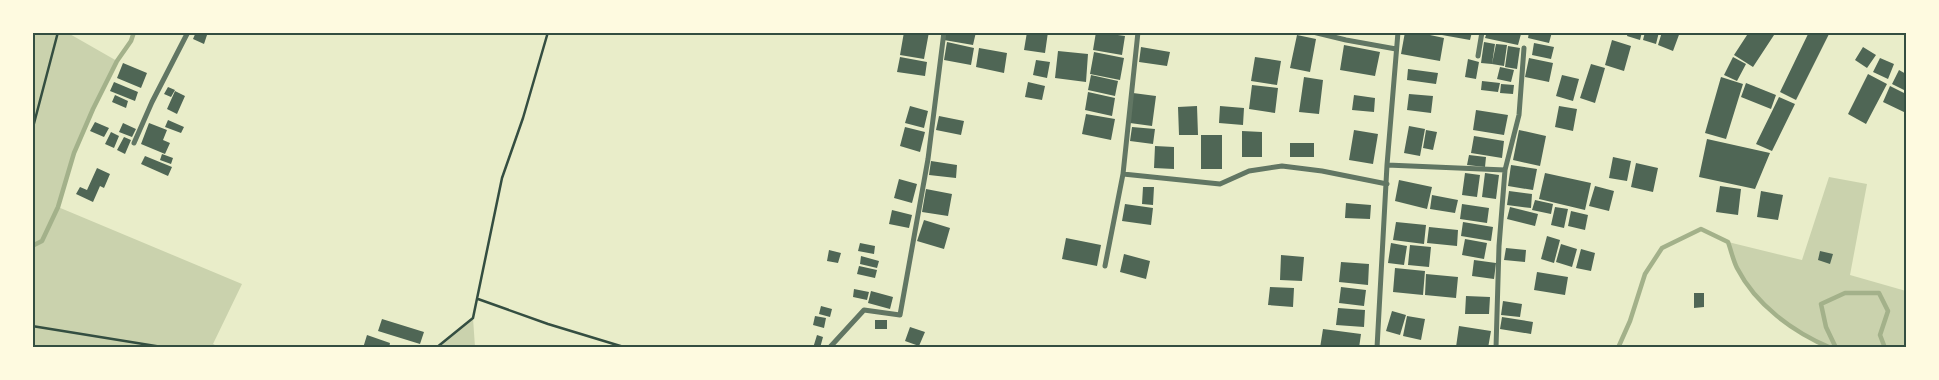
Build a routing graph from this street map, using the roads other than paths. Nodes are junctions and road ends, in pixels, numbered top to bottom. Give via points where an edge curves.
1 (188, 32) edge
2 (944, 32) edge
3 (1138, 32) edge
4 (1313, 32) edge
5 (1398, 32) edge
6 (1482, 32) edge
7 (1524, 48) dead end
8 (1396, 49) junction
9 (1478, 56) dead end
10 (134, 143) dead end
11 (1387, 165) junction
12 (1505, 170) junction
13 (1123, 174) junction
14 (1387, 184) junction
15 (1104, 266) dead end
16 (831, 346) dead end
17 (1377, 348) edge
18 (1496, 348) edge

1 - 10 street
2 - 16 street via 928,159 900,315 864,310
3 - 13 street
4 - 8 street
5 - 8 street
6 - 9 street
7 - 12 street via 1519,115
8 - 11 street
11 - 12 street
11 - 14 street
12 - 18 street
13 - 14 street via 1220,184 1248,171 1282,166
13 - 15 street
14 - 17 street

